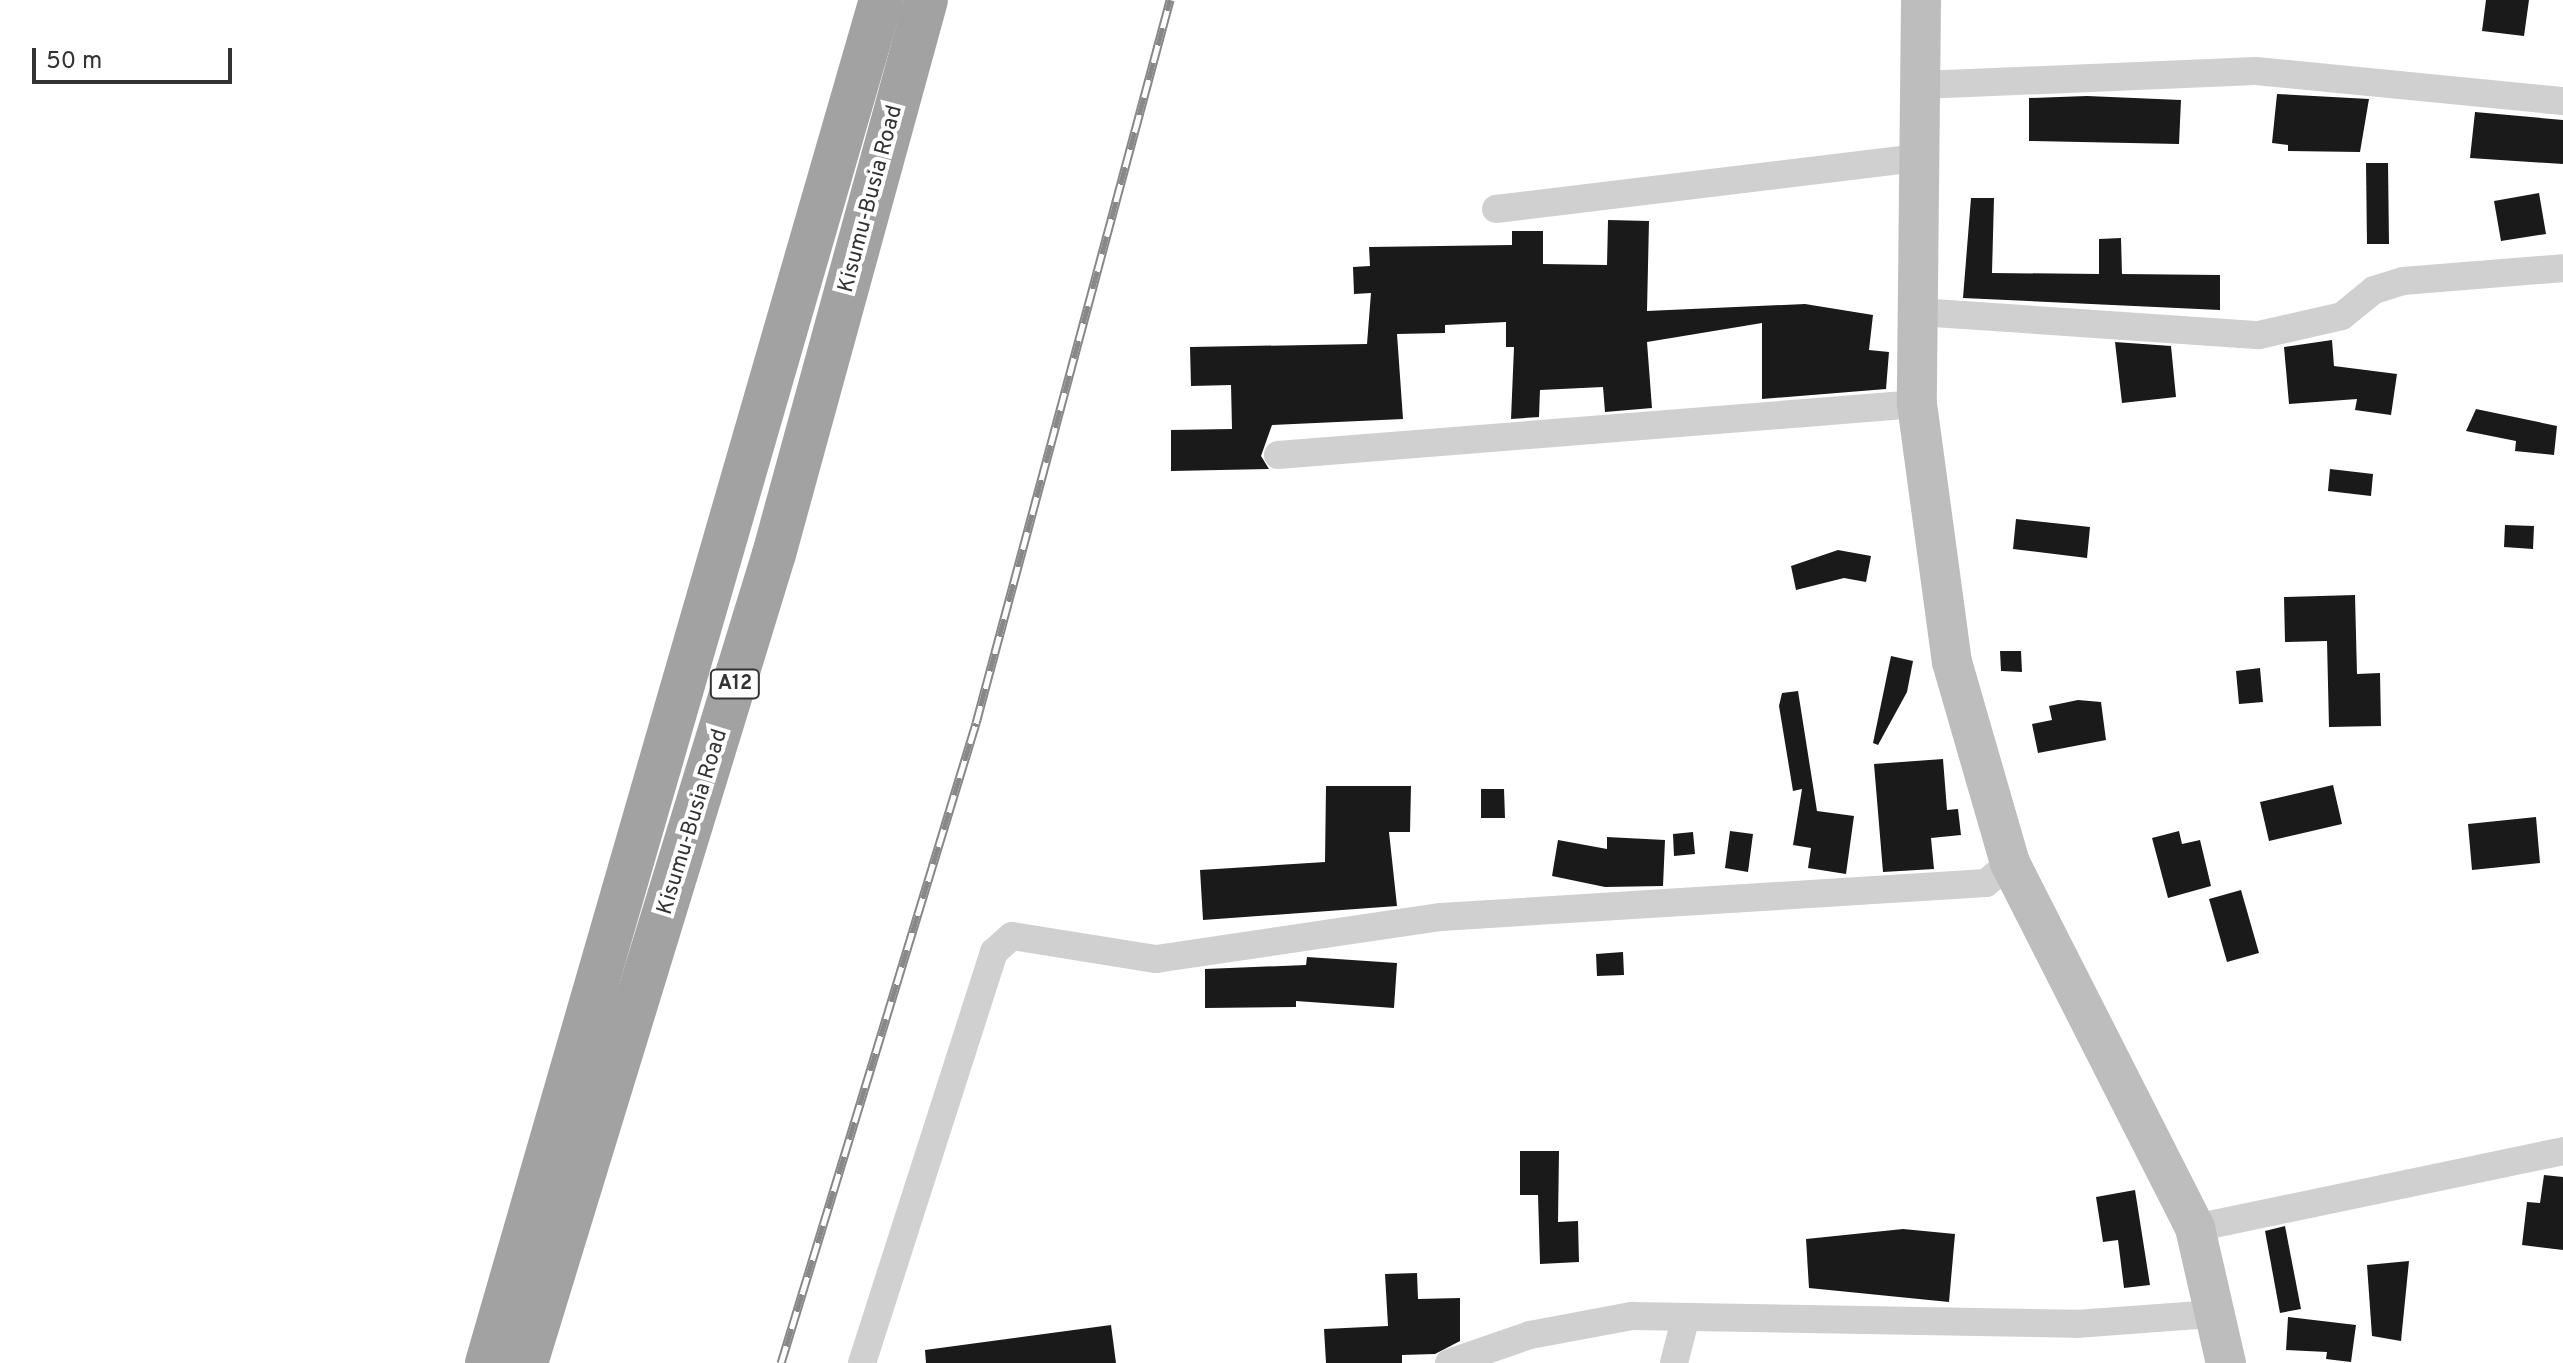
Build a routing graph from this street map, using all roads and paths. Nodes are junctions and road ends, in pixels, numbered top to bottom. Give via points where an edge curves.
1 (881, 0) edge
2 (926, 0) edge
3 (1921, 0) edge
4 (1922, 85) junction
5 (2563, 101) edge
6 (1916, 158) junction
7 (1496, 209) dead end
8 (2563, 268) edge
9 (1919, 312) junction
10 (1917, 404) junction
11 (1278, 455) dead end
12 (2010, 863) junction
13 (2563, 1151) edge
14 (2195, 1228) junction
15 (2211, 1314) junction
16 (1685, 1320) junction
17 (487, 1363) edge
18 (526, 1363) edge
19 (862, 1363) edge
20 (1449, 1363) edge
21 (1674, 1363) edge
22 (2226, 1363) edge

1 - 17 highway, Kisumu-Busia Road / A12
2 - 18 highway, Kisumu-Busia Road / A12 via 774,554
3 - 4 main road
4 - 5 street via 2256,71
4 - 6 main road
6 - 7 street
6 - 9 main road
8 - 9 street via 2403,281 2374,290 2342,316 2259,335
9 - 10 main road
10 - 11 street
10 - 12 main road via 1938,596
12 - 14 main road via 2152,1130
12 - 19 street via 1986,883 1441,917 1156,959 1012,936 994,952
13 - 14 street
14 - 15 main road
15 - 16 street via 2076,1324
15 - 22 main road
16 - 20 street via 1632,1316 1530,1335
16 - 21 street

